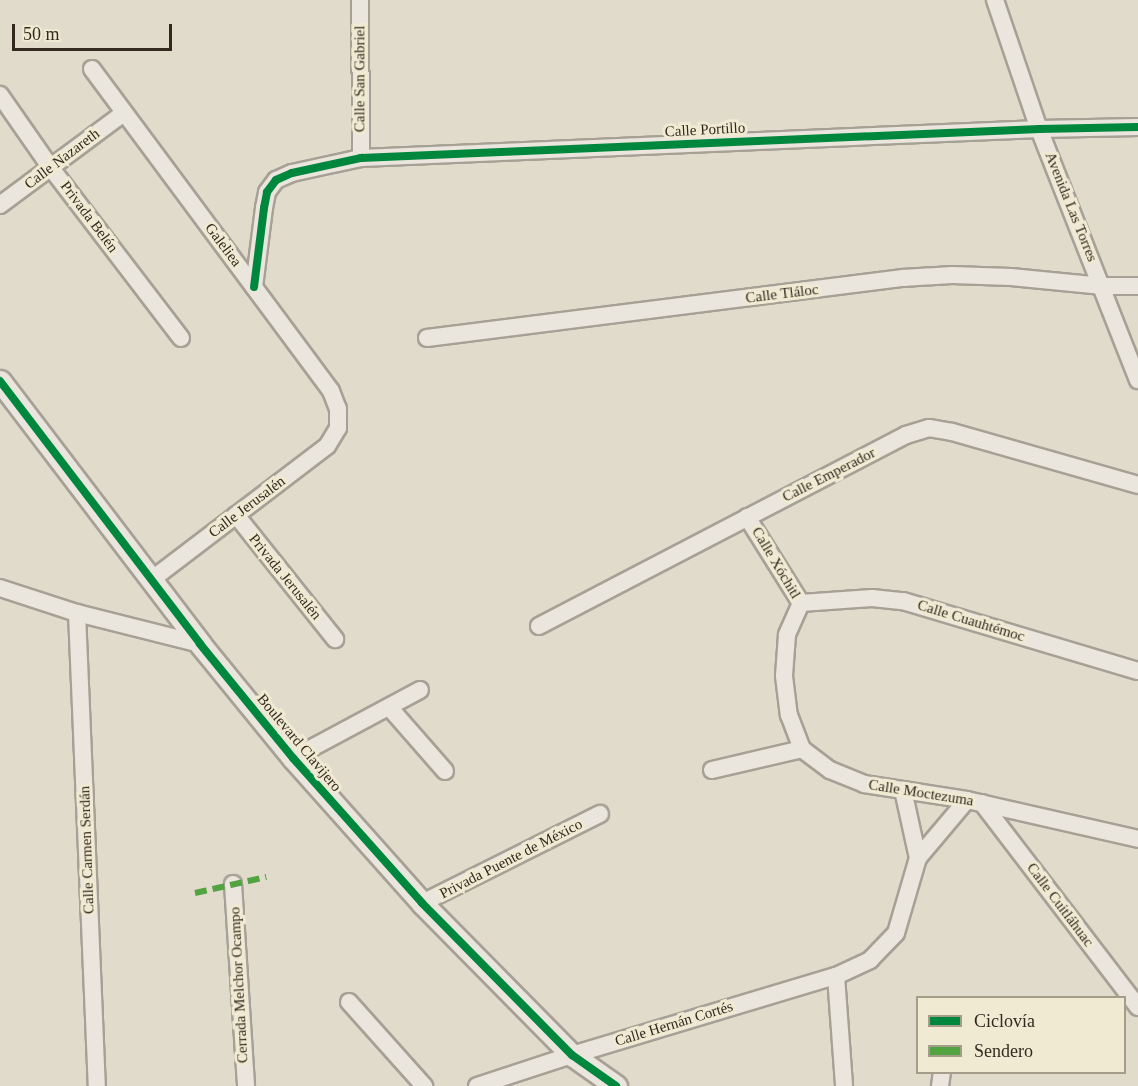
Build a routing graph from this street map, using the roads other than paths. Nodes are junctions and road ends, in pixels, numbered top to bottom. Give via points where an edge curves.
1 (360, 0) edge
2 (995, 0) edge
3 (92, 69) dead end
4 (0, 95) edge
5 (124, 112) junction
6 (1138, 128) edge
7 (1039, 129) junction
8 (361, 159) junction
9 (51, 168) junction
10 (0, 205) edge
11 (1103, 286) junction
12 (1138, 286) edge
13 (254, 287) junction
14 (181, 338) dead end
15 (427, 338) dead end
16 (1138, 380) edge
17 (0, 381) edge
18 (338, 428) joint
19 (1138, 485) edge
20 (236, 515) junction
21 (747, 517) junction
22 (151, 580) junction
23 (0, 588) edge
24 (801, 603) junction
25 (77, 613) junction
26 (539, 626) dead end
27 (335, 639) dead end
28 (200, 644) junction
29 (1138, 671) edge
30 (420, 690) dead end
31 (388, 707) junction
32 (802, 749) junction
33 (292, 758) junction
34 (712, 770) dead end
35 (445, 771) dead end
36 (903, 790) junction
37 (975, 801) junction
38 (600, 814) dead end
39 (1138, 839) edge
40 (918, 858) junction
41 (233, 884) dead end
42 (422, 903) junction
43 (836, 976) junction
44 (349, 1002) dead end
45 (1138, 1007) edge
46 (572, 1054) junction
47 (97, 1086) edge
48 (246, 1086) edge
49 (424, 1086) edge
50 (477, 1086) edge
51 (616, 1086) edge
52 (844, 1086) edge

1 - 8 street, Calle San Gabriel
2 - 7 street, Avenida Las Torres
3 - 5 street, Galeliea
4 - 9 street, Privada Belén
5 - 9 street, Calle Nazareth
5 - 13 street, Galeliea
6 - 7 street, Calle Portillo
7 - 8 street, Calle Portillo
7 - 11 street, Avenida Las Torres
8 - 13 street, Calle Portillo via 276,180 267,192
9 - 10 street, Calle Nazareth
9 - 14 street, Privada Belén
11 - 12 street, Calle Tláloc
11 - 15 street, Calle Tláloc via 1011,277 903,278
11 - 16 street, Avenida Las Torres
13 - 18 street, Galeliea via 331,392 338,410
17 - 22 street, Boulevard Clavijero
18 - 20 street, Calle Jerusalén via 327,446
19 - 21 street, Calle Emperador via 929,428 906,435
20 - 22 street, Calle Jerusalén
20 - 27 street, Privada Jerusalén
21 - 24 street, Calle Xóchitl
21 - 26 street, Calle Emperador
22 - 28 street, Boulevard Clavijero
23 - 25 street
24 - 29 street, Calle Cuauhtémoc via 872,598 903,601
24 - 32 street, Calle Xóchitl via 787,635 784,676 789,715
25 - 28 street
25 - 47 street, Calle Carmen Serdán
28 - 33 street, Boulevard Clavijero
30 - 31 street
31 - 33 street
31 - 35 street
32 - 34 street
32 - 36 street, Calle Moctezuma via 830,770 864,784
33 - 42 street, Boulevard Clavijero
36 - 37 street, Calle Moctezuma
36 - 40 street
37 - 39 street, Calle Moctezuma
37 - 40 street
37 - 45 street, Calle Cuitláhuac
38 - 42 street, Privada Puente de México
40 - 43 street, Calle Hernán Cortés via 896,933 870,960
41 - 48 street, Cerrada Melchor Ocampo
42 - 46 street, Boulevard Clavijero
43 - 46 street, Calle Hernán Cortés
43 - 52 street
44 - 49 street
46 - 50 street, Calle Hernán Cortés
46 - 51 street, Boulevard Clavijero

